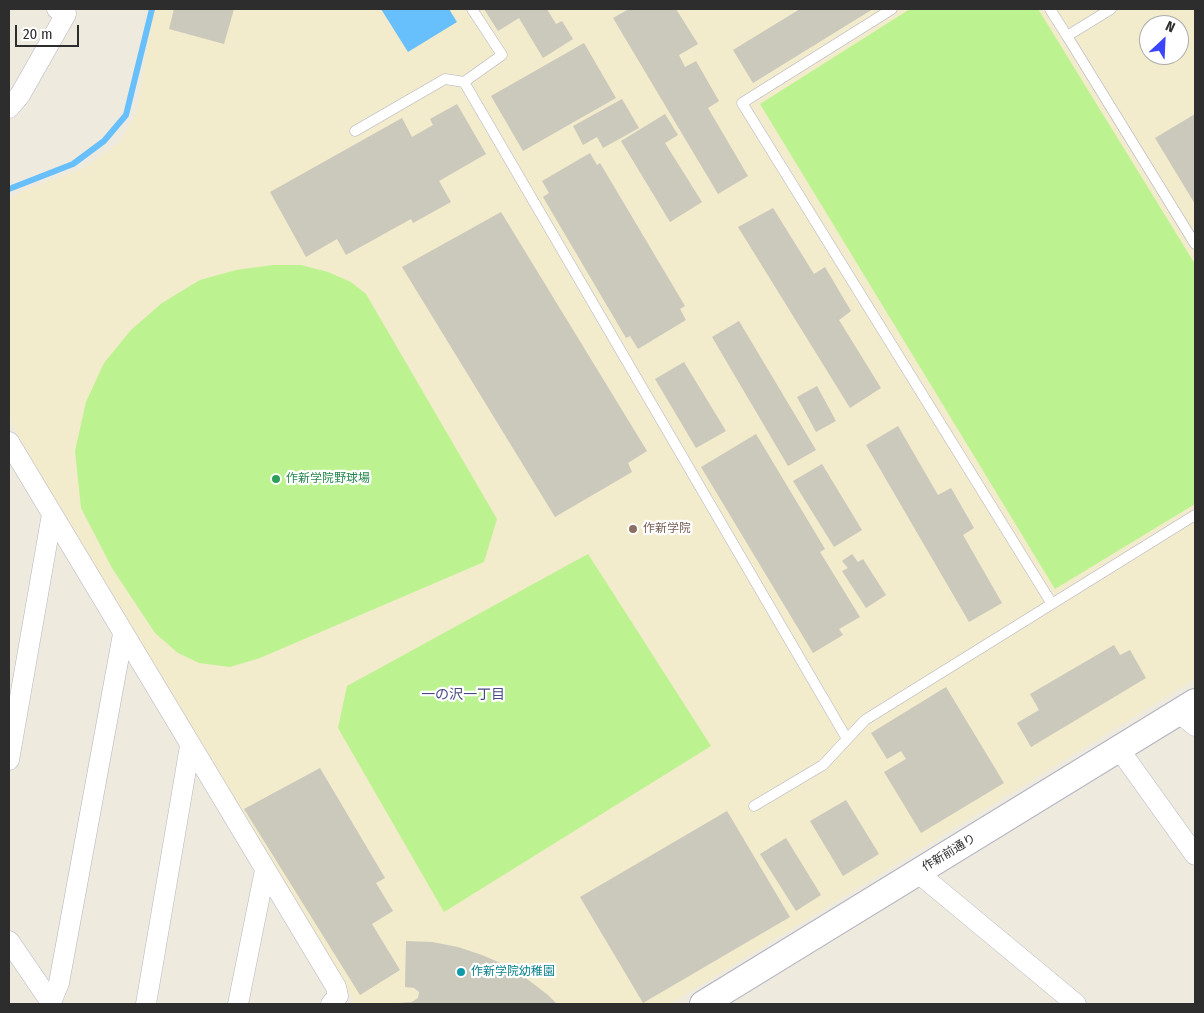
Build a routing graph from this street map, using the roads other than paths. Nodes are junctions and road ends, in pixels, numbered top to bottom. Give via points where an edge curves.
1 (57, 9) edge
2 (472, 9) edge
3 (892, 9) edge
4 (1050, 9) edge
5 (1111, 9) edge
6 (1067, 36) junction
7 (464, 82) junction
8 (9, 108) edge
9 (355, 131) dead end
10 (1195, 244) edge
11 (9, 442) edge
12 (52, 514) junction
13 (1195, 515) edge
14 (1052, 604) junction
15 (123, 634) junction
16 (16, 673) edge
17 (1190, 713) edge
18 (847, 740) junction
19 (190, 746) junction
20 (1119, 749) junction
21 (9, 760) edge
22 (754, 806) dead end
23 (1195, 855) edge
24 (265, 870) junction
25 (917, 872) junction
26 (9, 941) edge
27 (51, 1003) edge
28 (146, 1004) edge
29 (238, 1004) edge
30 (331, 1004) edge
31 (703, 1004) edge
32 (1076, 1004) edge

1 - 8 street via 66,14 20,95
2 - 7 lane via 502,55
3 - 14 lane via 742,103
4 - 6 lane
5 - 6 lane
6 - 10 lane
7 - 9 lane via 445,78
7 - 18 lane
11 - 12 street
12 - 15 street
12 - 16 street
13 - 14 lane
14 - 18 lane via 865,720
15 - 19 street
15 - 27 street via 59,983
16 - 21 street
17 - 20 street, 作新前通り
18 - 22 lane via 823,765
19 - 24 street
19 - 28 street
20 - 23 street
20 - 25 street, 作新前通り
24 - 29 street
24 - 30 street via 336,987 338,996
25 - 31 street, 作新前通り
25 - 32 street
26 - 27 street

